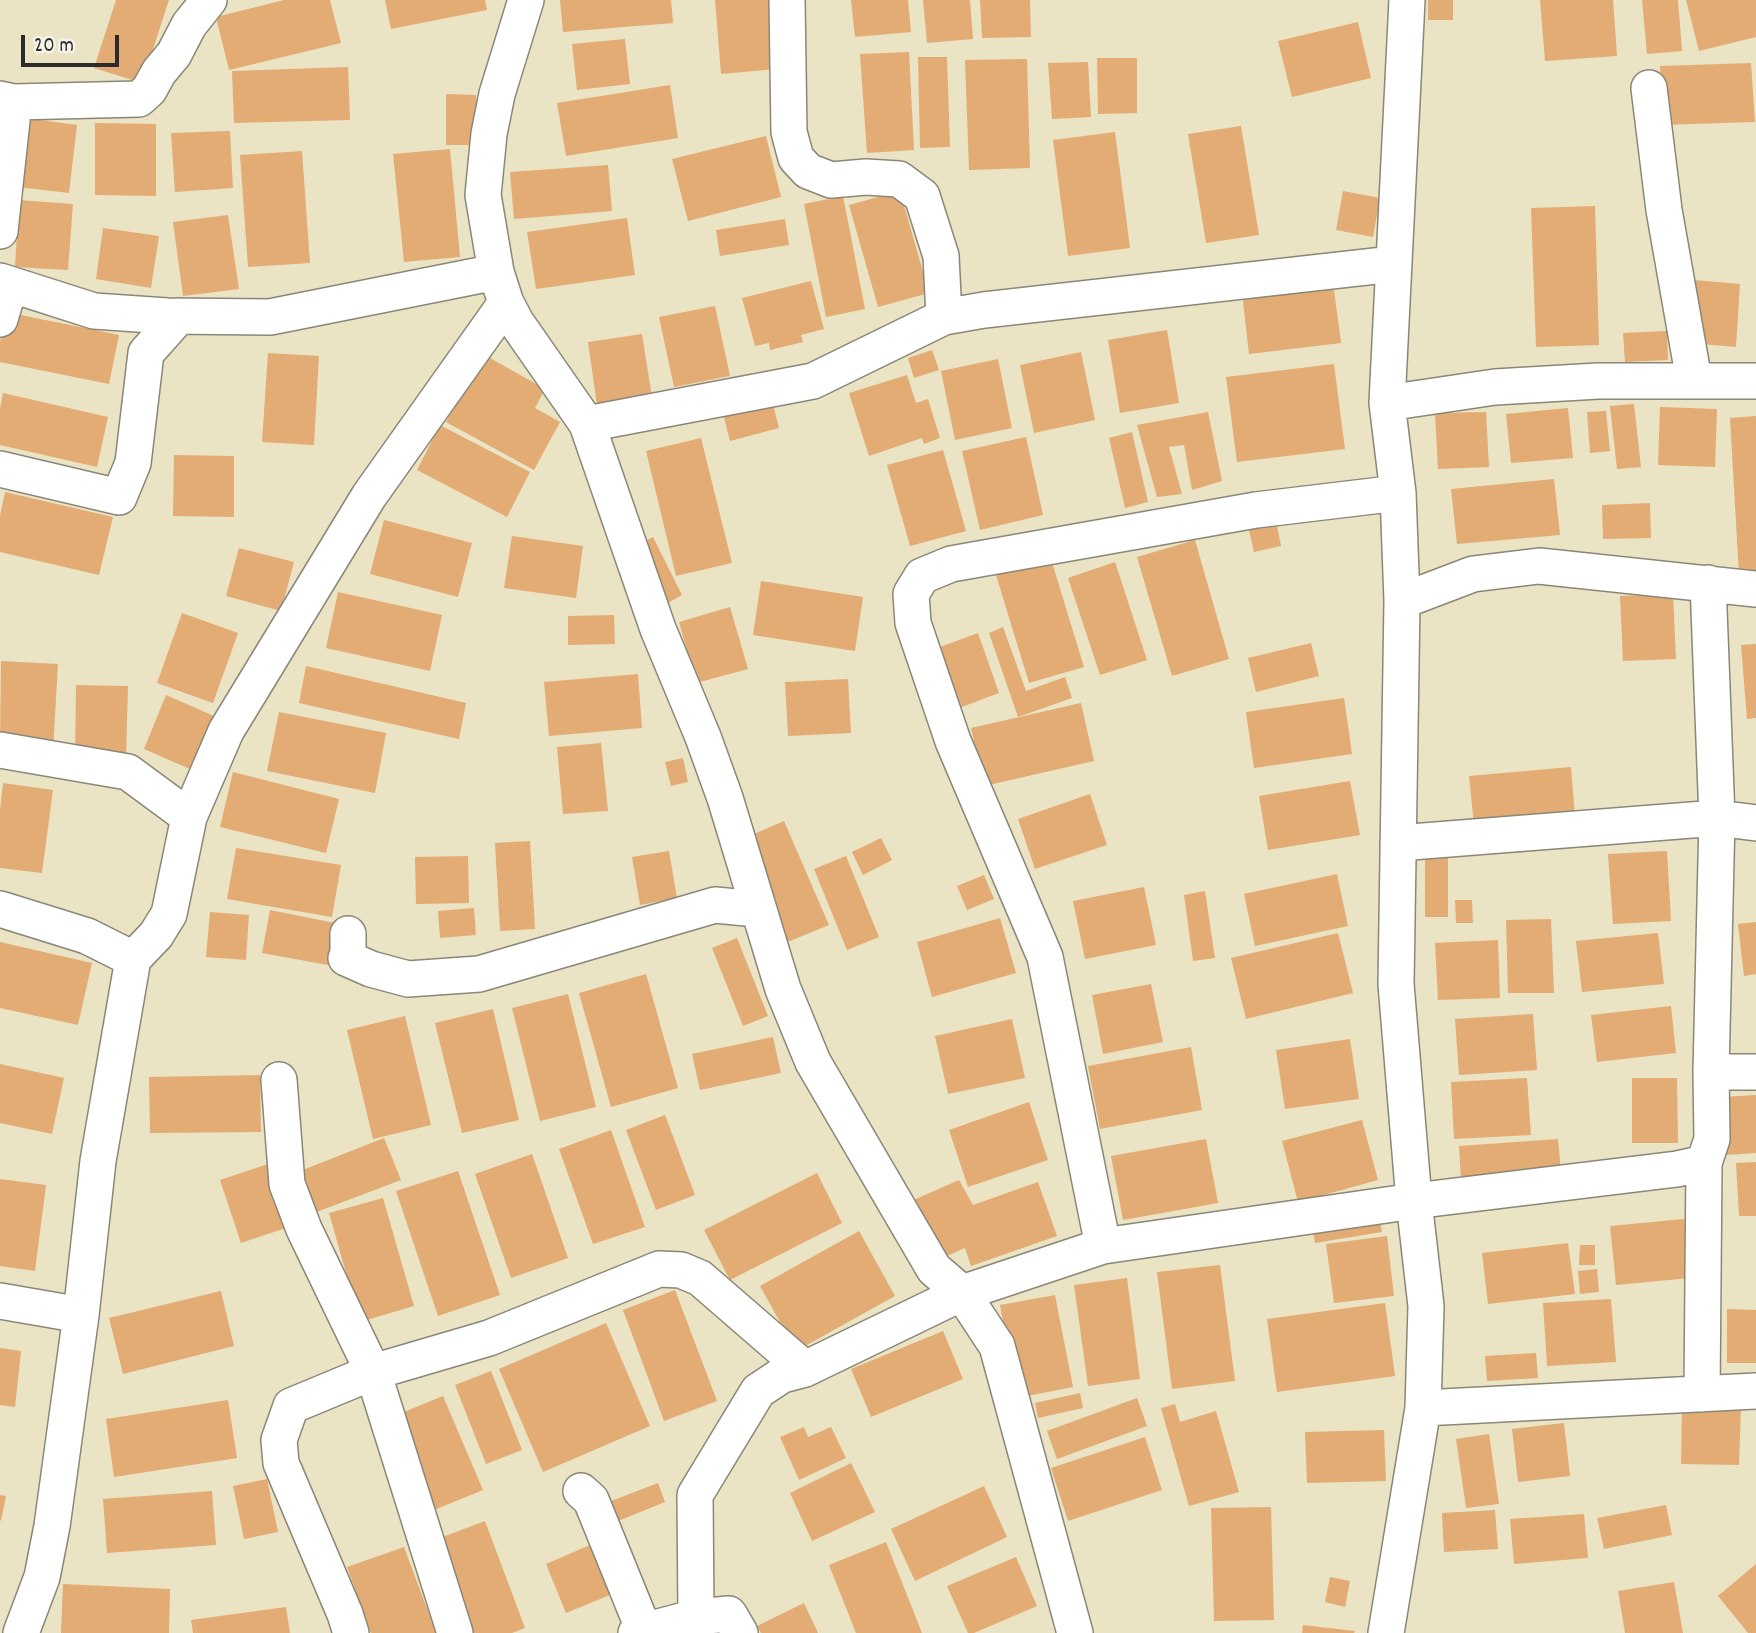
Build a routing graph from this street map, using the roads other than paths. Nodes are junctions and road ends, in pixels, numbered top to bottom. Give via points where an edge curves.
1 (209, 0) edge
2 (526, 0) edge
3 (787, 0) edge
4 (1407, 0) edge
5 (1649, 88) dead end
6 (7, 101) edge
7 (0, 231) edge
8 (1393, 264) junction
9 (5, 283) edge
10 (501, 288) junction
11 (179, 316) junction
12 (944, 317) junction
13 (0, 318) edge
14 (1694, 380) junction
15 (1756, 381) edge
16 (1387, 403) junction
17 (587, 424) junction
18 (0, 469) edge
19 (1398, 493) junction
20 (1708, 583) junction
21 (1756, 589) edge
22 (1402, 601) junction
23 (0, 750) edge
24 (189, 817) junction
25 (1717, 818) junction
26 (1756, 823) edge
27 (1398, 843) junction
28 (0, 909) edge
29 (757, 909) junction
30 (348, 934) dead end
31 (133, 959) junction
32 (1711, 1072) junction
33 (1756, 1072) edge
34 (279, 1080) dead end
35 (1704, 1163) junction
36 (1414, 1201) junction
37 (1103, 1246) junction
38 (962, 1293) junction
39 (0, 1301) edge
40 (81, 1315) junction
41 (805, 1369) junction
42 (373, 1373) junction
43 (1756, 1391) edge
44 (1702, 1394) junction
45 (1423, 1408) junction
46 (582, 1491) dead end
47 (696, 1617) junction
48 (642, 1632) edge
49 (21, 1633) edge
50 (351, 1633) edge
51 (454, 1633) edge
52 (740, 1633) edge
53 (1075, 1633) edge
54 (1386, 1633) edge

1 - 6 street via 139,99
2 - 10 street via 497,94 483,195
3 - 12 street via 789,132 796,158 808,171 831,180 899,179 922,196 941,256
4 - 8 street
5 - 14 street via 1664,210
6 - 7 street
8 - 12 street
8 - 16 street
9 - 11 street via 94,311
9 - 13 street
10 - 11 street via 270,317
10 - 17 street via 516,322
10 - 24 street via 226,732
11 - 18 street via 146,353 133,464 119,497
12 - 17 street via 813,381
14 - 15 street
14 - 16 street via 1495,387
16 - 19 street
17 - 29 street via 658,629 725,798
19 - 22 street
19 - 37 street via 1256,510 951,564 922,576 911,594 913,623 953,741 1045,957
20 - 21 street
20 - 22 street via 1539,566 1473,574
20 - 25 street
22 - 27 street
23 - 24 street via 128,772
24 - 31 street via 169,914
25 - 26 street
25 - 27 street
25 - 32 street
27 - 36 street via 1396,984
28 - 31 street via 87,936
29 - 30 street via 715,905 479,975 420,979 396,976 346,958
29 - 38 street via 813,1062 934,1269
31 - 40 street via 98,1161
32 - 33 street
32 - 35 street via 1712,1139
34 - 42 street via 287,1184
35 - 36 street
35 - 44 street
36 - 37 street
36 - 45 street via 1426,1306
37 - 38 street
38 - 41 street
38 - 53 street via 997,1346
39 - 40 street
40 - 49 street via 52,1526 42,1577
41 - 42 street via 700,1279 681,1269 659,1269 489,1338
41 - 47 street via 782,1375 758,1391 695,1495
42 - 50 street via 291,1406 279,1440 282,1462
42 - 51 street
43 - 44 street
44 - 45 street
45 - 54 street
46 - 48 street via 591,1500
47 - 48 street
47 - 52 street via 729,1614

